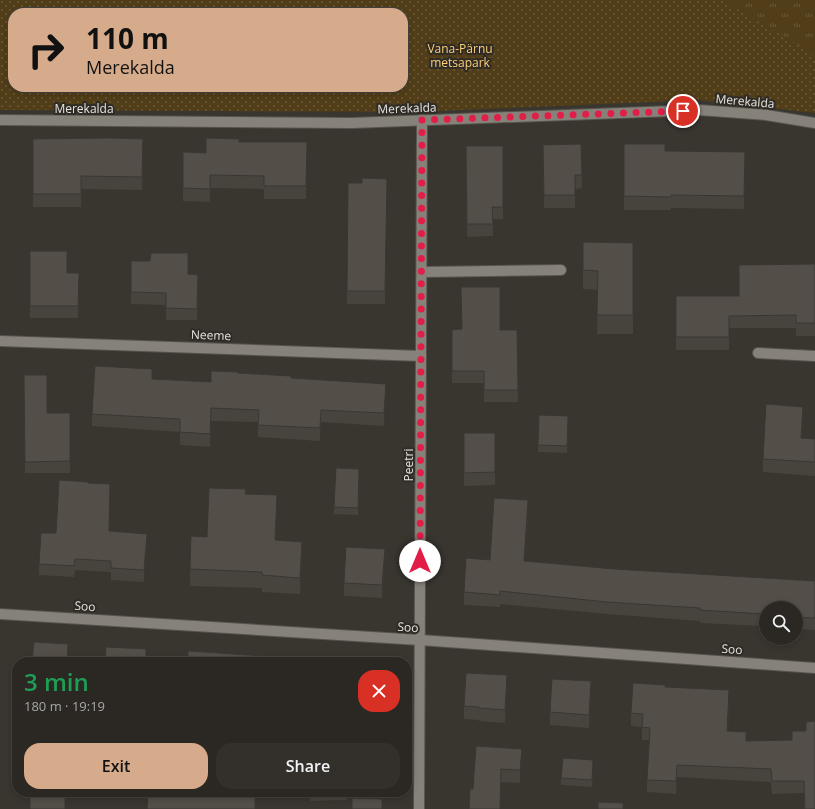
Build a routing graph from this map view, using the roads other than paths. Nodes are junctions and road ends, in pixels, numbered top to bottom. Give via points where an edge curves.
1 (0, 120) edge
2 (422, 120) junction
3 (815, 123) edge
4 (561, 270) dead end
5 (422, 272) junction
6 (0, 341) edge
7 (758, 353) dead end
8 (421, 356) junction
9 (815, 356) edge
10 (0, 614) edge
11 (420, 640) junction
12 (815, 668) edge
13 (419, 809) edge

1 - 2 street, Merekalda via 352,123
2 - 3 street, Merekalda via 699,110 766,115
2 - 5 street, Peetri
4 - 5 street
5 - 8 street, Peetri
6 - 8 street, Neeme
7 - 9 street
8 - 11 street, Peetri
10 - 11 street, Soo
11 - 12 street, Soo
11 - 13 street, Peetri

